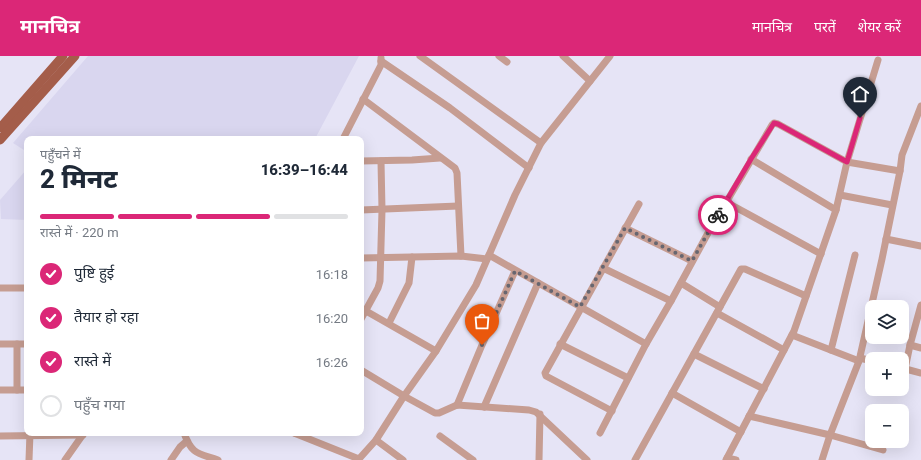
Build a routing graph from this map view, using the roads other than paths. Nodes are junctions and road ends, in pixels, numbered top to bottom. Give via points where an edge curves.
1 (63, 56) edge
2 (75, 56) edge
3 (420, 56) edge
4 (499, 56) edge
5 (563, 56) edge
6 (610, 56) edge
7 (382, 58) edge
8 (878, 60) dead end
9 (508, 62) dead end
10 (590, 81) junction
11 (363, 99) junction
12 (921, 106) edge
13 (0, 128) edge
14 (344, 136) edge
15 (0, 140) edge
16 (541, 143) junction
17 (440, 158) junction
18 (751, 159) junction
19 (364, 161) edge
20 (381, 161) junction
21 (847, 162) junction
22 (529, 168) junction
23 (900, 171) junction
24 (840, 195) junction
25 (726, 202) junction
26 (639, 204) dead end
27 (892, 205) junction
28 (458, 206) junction
29 (364, 210) edge
30 (382, 210) junction
31 (836, 210) junction
32 (625, 228) junction
33 (886, 239) junction
34 (921, 246) edge
35 (821, 254) junction
36 (855, 255) dead end
37 (461, 256) junction
38 (381, 257) junction
39 (412, 257) junction
40 (488, 257) junction
41 (364, 258) edge
42 (692, 261) junction
43 (603, 268) junction
44 (515, 271) junction
45 (538, 283) junction
46 (681, 283) junction
47 (0, 288) edge
48 (24, 288) edge
49 (806, 296) junction
50 (671, 301) junction
51 (921, 305) edge
52 (580, 307) junction
53 (719, 310) junction
54 (366, 311) junction
55 (364, 314) edge
56 (389, 324) junction
57 (792, 335) junction
58 (0, 344) edge
59 (17, 344) junction
60 (24, 344) edge
61 (560, 344) junction
62 (646, 344) junction
63 (910, 345) junction
64 (921, 348) edge
65 (784, 350) junction
66 (831, 350) junction
67 (436, 351) junction
68 (908, 352) edge
69 (694, 354) junction
70 (860, 360) junction
71 (865, 360) edge
72 (909, 370) edge
73 (364, 372) edge
74 (921, 373) edge
75 (628, 378) junction
76 (764, 389) junction
77 (0, 390) edge
78 (17, 390) junction
79 (24, 390) edge
80 (672, 393) junction
81 (404, 396) junction
82 (458, 405) junction
83 (484, 407) junction
84 (612, 411) junction
85 (540, 414) junction
86 (750, 416) junction
87 (741, 432) junction
88 (600, 433) dead end
89 (24, 434) edge
90 (830, 435) junction
91 (0, 436) edge
92 (30, 436) edge
93 (83, 436) edge
94 (185, 436) edge
95 (302, 436) edge
96 (440, 436) dead end
97 (376, 440) junction
98 (187, 441) junction
99 (883, 450) dead end
100 (359, 459) edge
101 (727, 459) edge
102 (29, 460) edge
103 (65, 460) edge
104 (171, 460) edge
105 (218, 460) edge
106 (403, 460) edge
107 (473, 460) edge
108 (539, 460) edge
109 (587, 460) edge
110 (635, 460) edge
111 (736, 460) edge
112 (822, 460) edge

1 - 13 main road
2 - 15 main road
3 - 16 street
4 - 9 street
5 - 10 street
6 - 10 street
7 - 11 street via 381,65
7 - 22 street
8 - 21 street
10 - 16 street
11 - 14 street
11 - 17 street
12 - 23 street via 903,151
16 - 22 street
17 - 20 street
17 - 28 street via 455,168 457,173
18 - 21 street via 772,125 776,123
18 - 25 street
18 - 31 street
19 - 20 street
20 - 30 street
21 - 23 street
21 - 24 street
22 - 40 street
23 - 27 street
24 - 27 street
24 - 31 street
25 - 35 street
25 - 42 street
26 - 32 street
27 - 33 street
28 - 30 street
28 - 37 street
29 - 30 street
30 - 38 street
31 - 35 street
32 - 42 street
32 - 43 street
33 - 34 street
33 - 70 street
35 - 49 street
36 - 66 street
37 - 39 street
37 - 40 street
38 - 39 street
38 - 41 street
38 - 54 street via 380,284
39 - 56 street via 408,283
40 - 44 street
40 - 67 street via 476,285
42 - 46 street
43 - 50 street
43 - 52 street
44 - 45 street
44 - 82 street
45 - 52 street
45 - 83 street
46 - 50 street
46 - 53 street
47 - 48 street
49 - 53 street via 744,268 741,269
49 - 57 street
50 - 62 street
51 - 63 street
52 - 61 street
52 - 62 street
53 - 65 street
53 - 69 street
54 - 55 street
54 - 56 street
56 - 67 street
57 - 65 street
57 - 66 street
58 - 59 street
59 - 60 street
59 - 78 street
61 - 75 street
61 - 84 street via 545,371 546,376
62 - 75 street
63 - 64 street
63 - 68 street
65 - 76 street
66 - 70 street
67 - 81 street
69 - 76 street
69 - 80 street
70 - 71 street
70 - 90 street
72 - 74 street
73 - 81 street
75 - 84 street
76 - 86 street
77 - 78 street
78 - 79 street
80 - 87 street
80 - 110 street
81 - 82 street via 437,414
81 - 97 street
82 - 83 street
83 - 85 street via 529,410
84 - 88 street
85 - 108 street
85 - 109 street
86 - 87 street
86 - 90 street
87 - 101 street
89 - 91 street
90 - 99 street
90 - 112 street
92 - 102 street
93 - 103 street
94 - 98 street
95 - 100 street
96 - 107 street
97 - 100 street
97 - 106 street
98 - 104 street
98 - 105 street via 196,452
101 - 111 street

